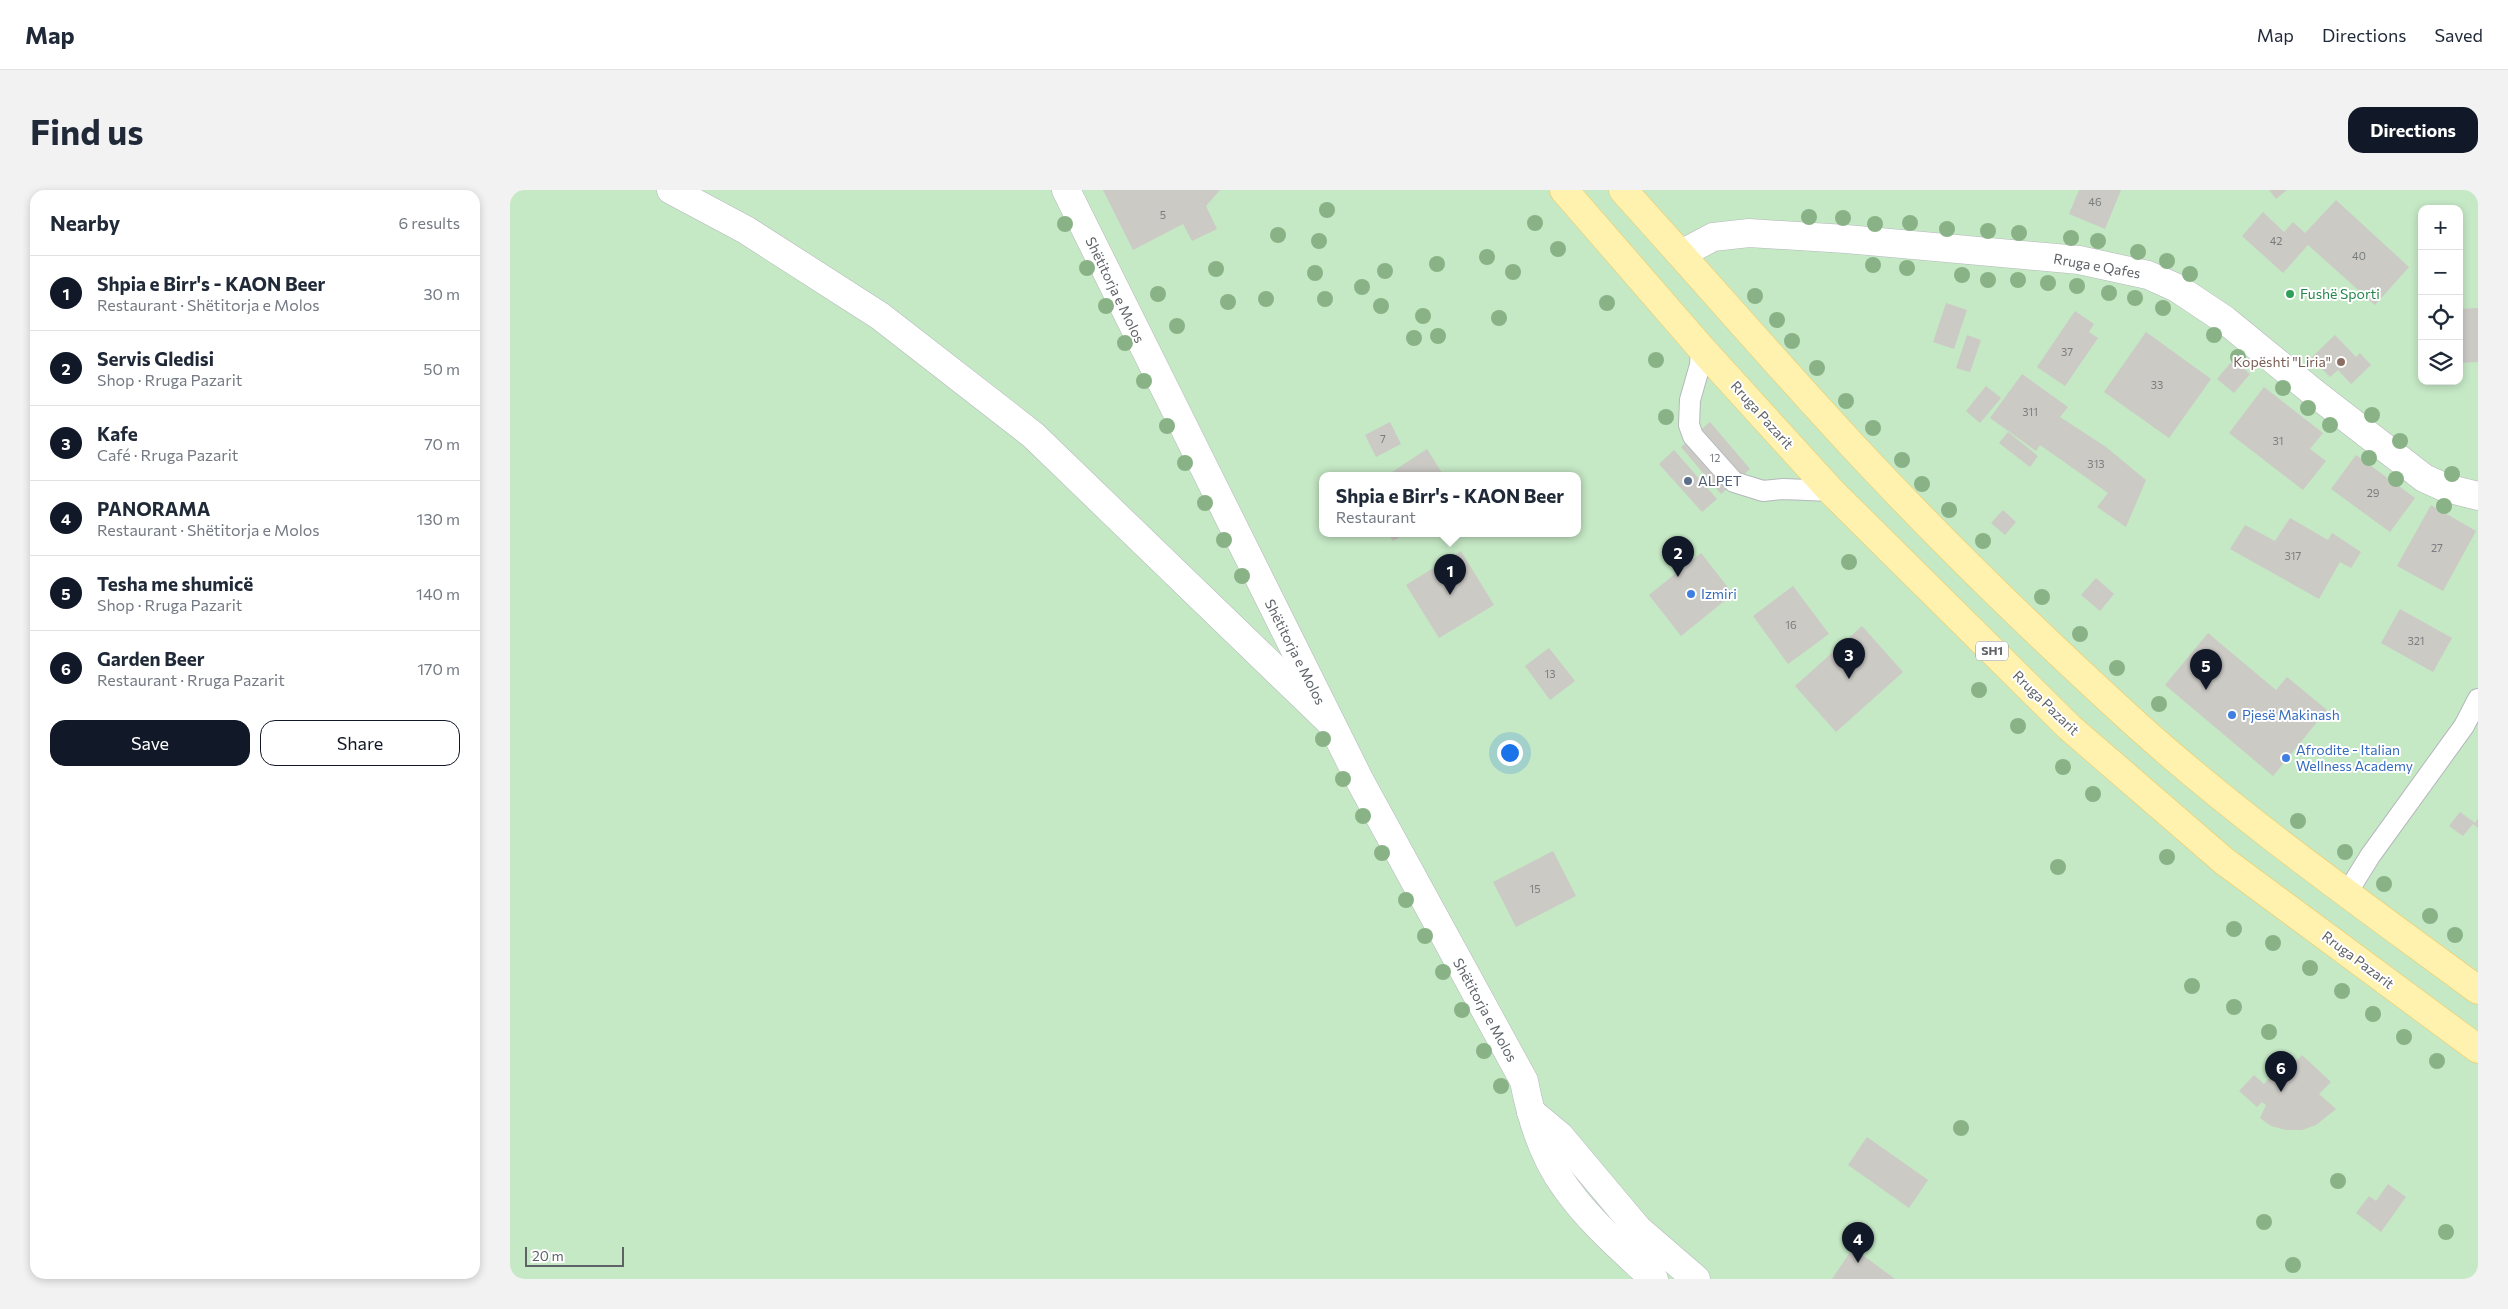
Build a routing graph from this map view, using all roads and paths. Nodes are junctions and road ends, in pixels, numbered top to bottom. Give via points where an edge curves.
1 (670, 190) edge
2 (1066, 190) edge
3 (1564, 190) edge
4 (1623, 190) edge
5 (1681, 254) junction
6 (1701, 348) junction
7 (1831, 491) junction
8 (2478, 496) edge
9 (2478, 699) edge
10 (1331, 723) junction
11 (2347, 893) junction
12 (2478, 990) edge
13 (2478, 1049) edge
14 (1530, 1111) junction
15 (1654, 1279) edge
16 (1696, 1279) edge

1 - 10 street via 746,230 880,316 1033,435
2 - 10 street, Shëtitorja e Molos
3 - 6 main road, Rruga Pazarit / SH1
4 - 5 main road
5 - 8 street, Rruga e Qafes via 1713,237 1749,234 1846,239 2079,260 2148,275 2177,288 2224,320 2424,478 2446,488
5 - 11 main road via 1851,445 1978,576 2140,728 2252,821
6 - 7 main road, Rruga Pazarit / SH1
6 - 7 lane via 1700,365 1690,400 1689,425 1693,436 1734,482 1763,491
7 - 13 main road, Rruga Pazarit / SH1 via 2077,734 2224,861
9 - 11 lane via 2464,726
10 - 14 street, Shëtitorja e Molos via 1524,1081
11 - 12 main road
14 - 15 street, Shëtitorja e Molos via 1542,1145 1565,1188
14 - 16 street via 1560,1136 1638,1229

